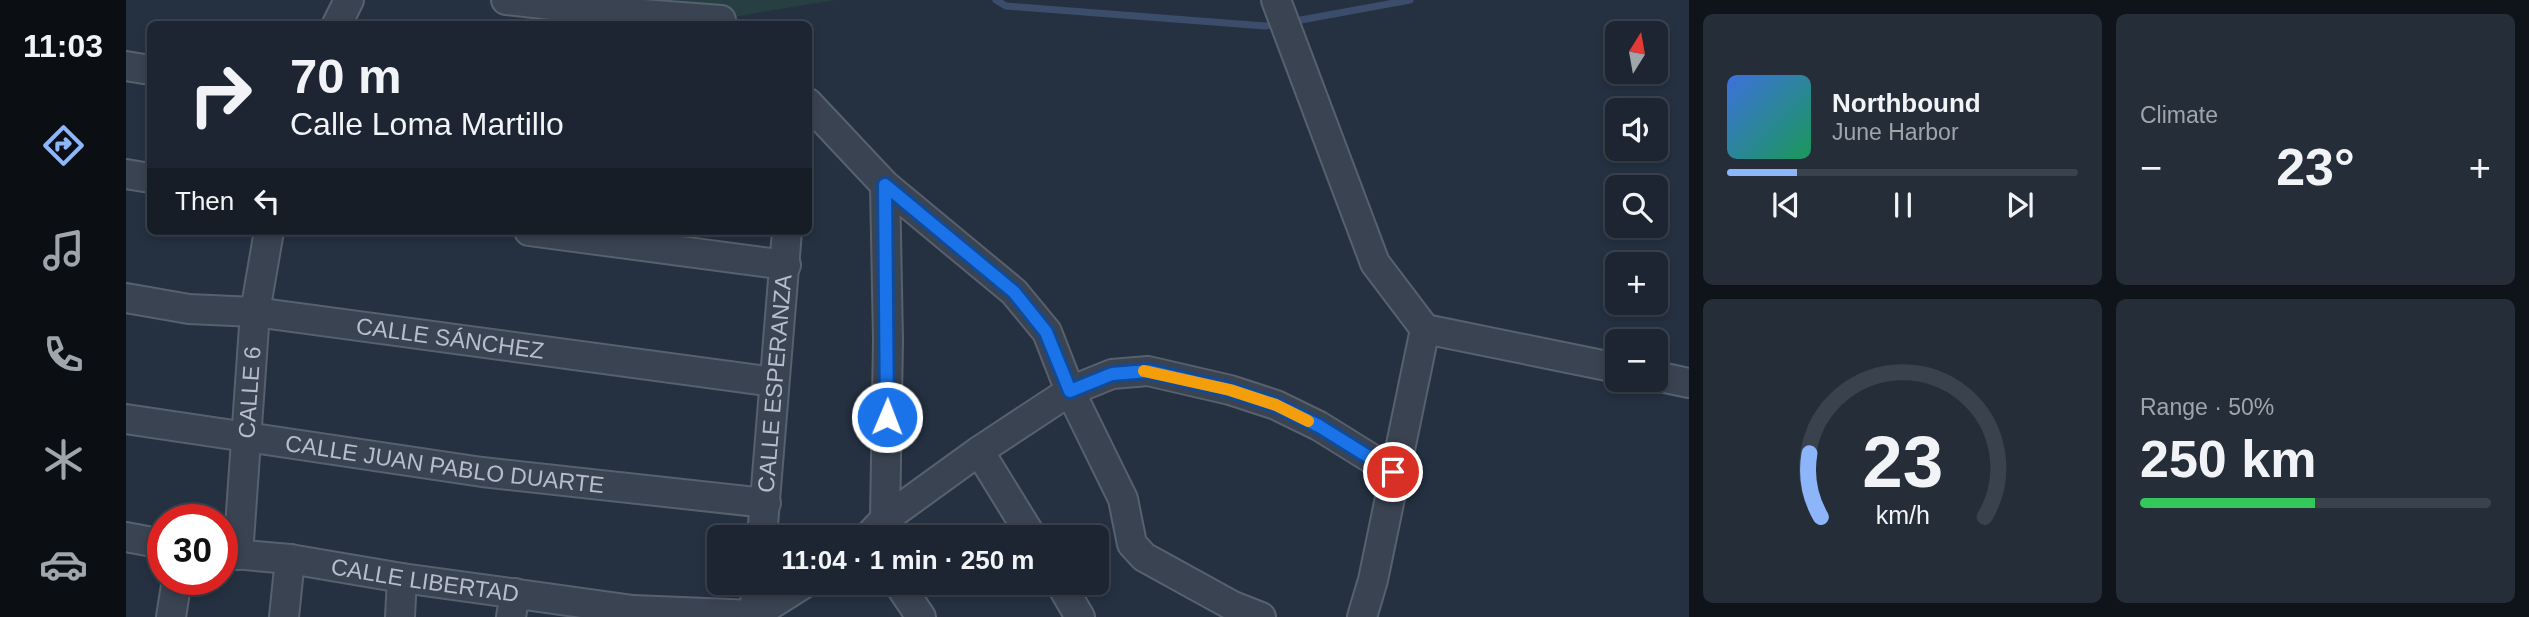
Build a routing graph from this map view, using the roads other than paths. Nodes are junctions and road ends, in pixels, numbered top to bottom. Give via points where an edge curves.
1 (349, 0) edge
2 (506, 0) edge
3 (699, 0) edge
4 (1276, 0) edge
5 (338, 21) edge
6 (712, 21) edge
7 (722, 21) edge
8 (126, 66) edge
9 (147, 70) edge
10 (812, 107) edge
11 (126, 174) edge
12 (147, 178) edge
13 (885, 185) junction
14 (268, 235) edge
15 (558, 235) edge
16 (787, 235) edge
17 (786, 265) junction
18 (126, 298) edge
19 (255, 312) junction
20 (1425, 329) junction
21 (1605, 366) edge
22 (1668, 379) edge
23 (774, 382) junction
24 (1689, 383) edge
25 (1070, 391) junction
26 (126, 419) edge
27 (247, 438) junction
28 (979, 451) junction
29 (1393, 472) junction
30 (766, 503) junction
31 (237, 504) edge
32 (763, 525) edge
33 (877, 525) edge
34 (881, 525) edge
35 (1025, 525) edge
36 (126, 537) edge
37 (147, 541) edge
38 (238, 555) edge
39 (290, 559) junction
40 (402, 578) junction
41 (175, 595) edge
42 (755, 595) edge
43 (786, 595) edge
44 (906, 595) edge
45 (1067, 595) edge
46 (513, 605) edge
47 (633, 613) edge
48 (752, 616) edge
49 (172, 617) edge
50 (284, 617) edge
51 (400, 617) edge
52 (921, 617) edge
53 (1080, 617) edge
54 (1261, 617) edge
55 (1362, 617) edge

1 - 5 street
2 - 6 street
3 - 7 street
4 - 20 street via 1375,263
8 - 9 street
10 - 13 street
11 - 12 street
13 - 25 street via 1014,292 1046,332
13 - 33 street via 888,340
14 - 19 street, CALLE 6
15 - 17 street
16 - 17 street, CALLE ESPERANZA
17 - 23 street, CALLE ESPERANZA
18 - 19 street, CALLE SÁNCHEZ via 189,309
19 - 23 street, CALLE SÁNCHEZ
19 - 27 street, CALLE 6
20 - 21 street
20 - 29 street
22 - 24 street
23 - 30 street, CALLE ESPERANZA
25 - 28 street
25 - 29 street via 1112,374 1148,371 1230,390 1319,426
25 - 54 street via 1123,499 1132,544 1144,557
26 - 27 street, CALLE JUAN PABLO DUARTE
27 - 30 street, CALLE JUAN PABLO DUARTE via 482,472
27 - 31 street, CALLE 6
28 - 34 street
28 - 35 street
29 - 55 street
30 - 32 street, CALLE ESPERANZA
36 - 37 street
38 - 39 street, CALLE LIBERTAD
39 - 40 street, CALLE LIBERTAD
39 - 50 street
40 - 46 street, CALLE LIBERTAD
40 - 51 street
41 - 49 street
42 - 48 street
43 - 48 street
44 - 52 street
45 - 53 street
46 - 47 street, CALLE LIBERTAD
47 - 48 street, CALLE LIBERTAD

